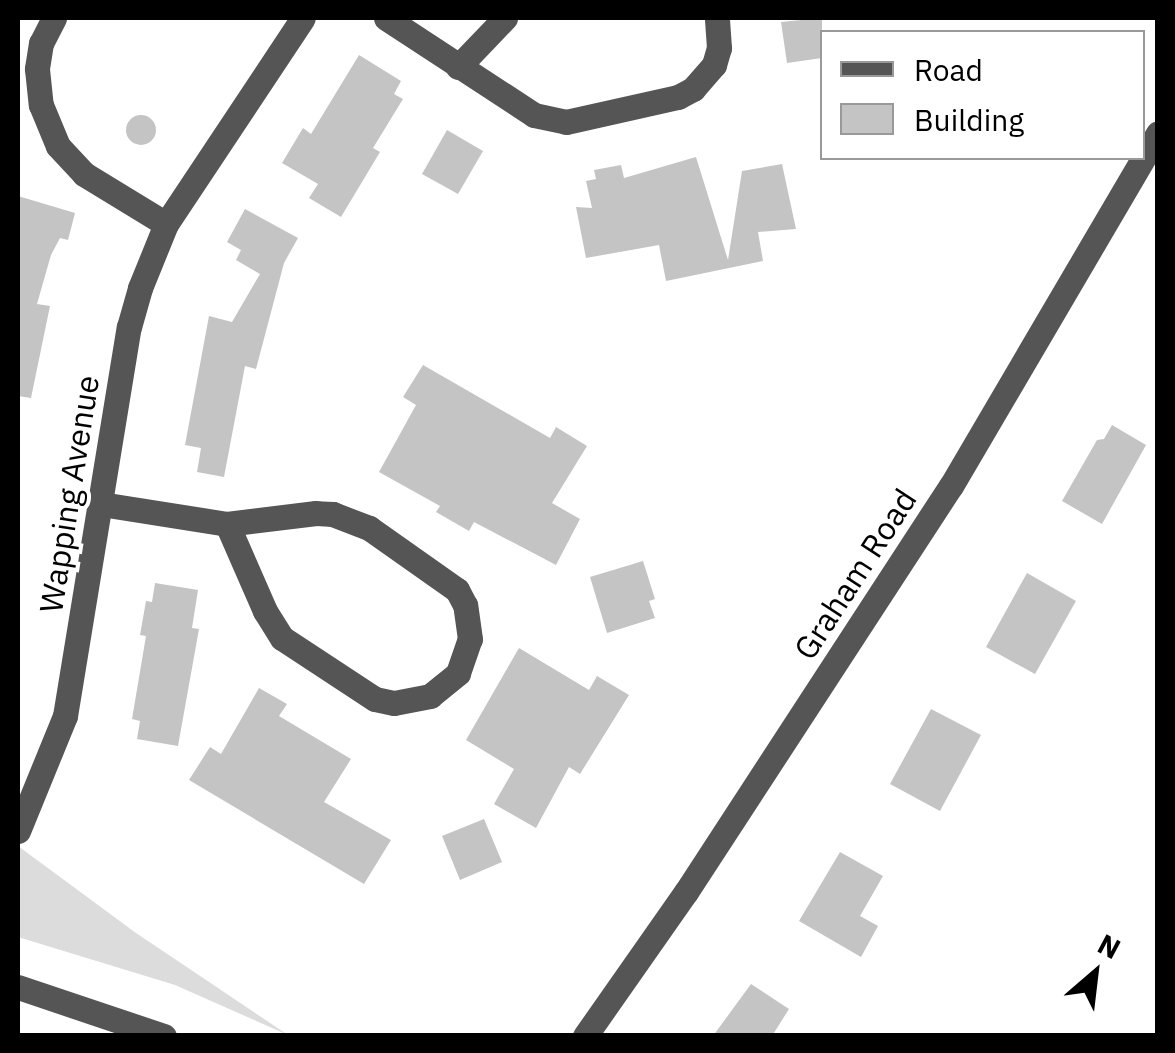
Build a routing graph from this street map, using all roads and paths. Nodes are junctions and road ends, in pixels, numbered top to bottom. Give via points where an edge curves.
1 (54, 18) edge
2 (303, 18) edge
3 (386, 18) edge
4 (505, 18) edge
5 (718, 18) edge
6 (458, 67) junction
7 (1158, 133) edge
8 (1145, 155) edge
9 (1142, 160) edge
10 (166, 224) junction
11 (100, 504) junction
12 (227, 524) junction
13 (18, 831) edge
14 (18, 987) edge
15 (164, 1036) edge
16 (585, 1036) edge

1 - 10 street via 36,68 41,105 58,146 84,174
2 - 10 street, Wapping Avenue
3 - 6 street
4 - 6 street
5 - 6 street via 714,65 693,90 583,119 534,115
7 - 8 street, Graham Road
9 - 16 street, Graham Road via 951,486
10 - 11 street, Wapping Avenue via 129,326
11 - 12 street
11 - 13 street, Wapping Avenue via 65,716
12 - 12 street via 265,611 294,650 394,703 430,696 458,672 470,639 457,590 370,528 316,513
14 - 15 street

